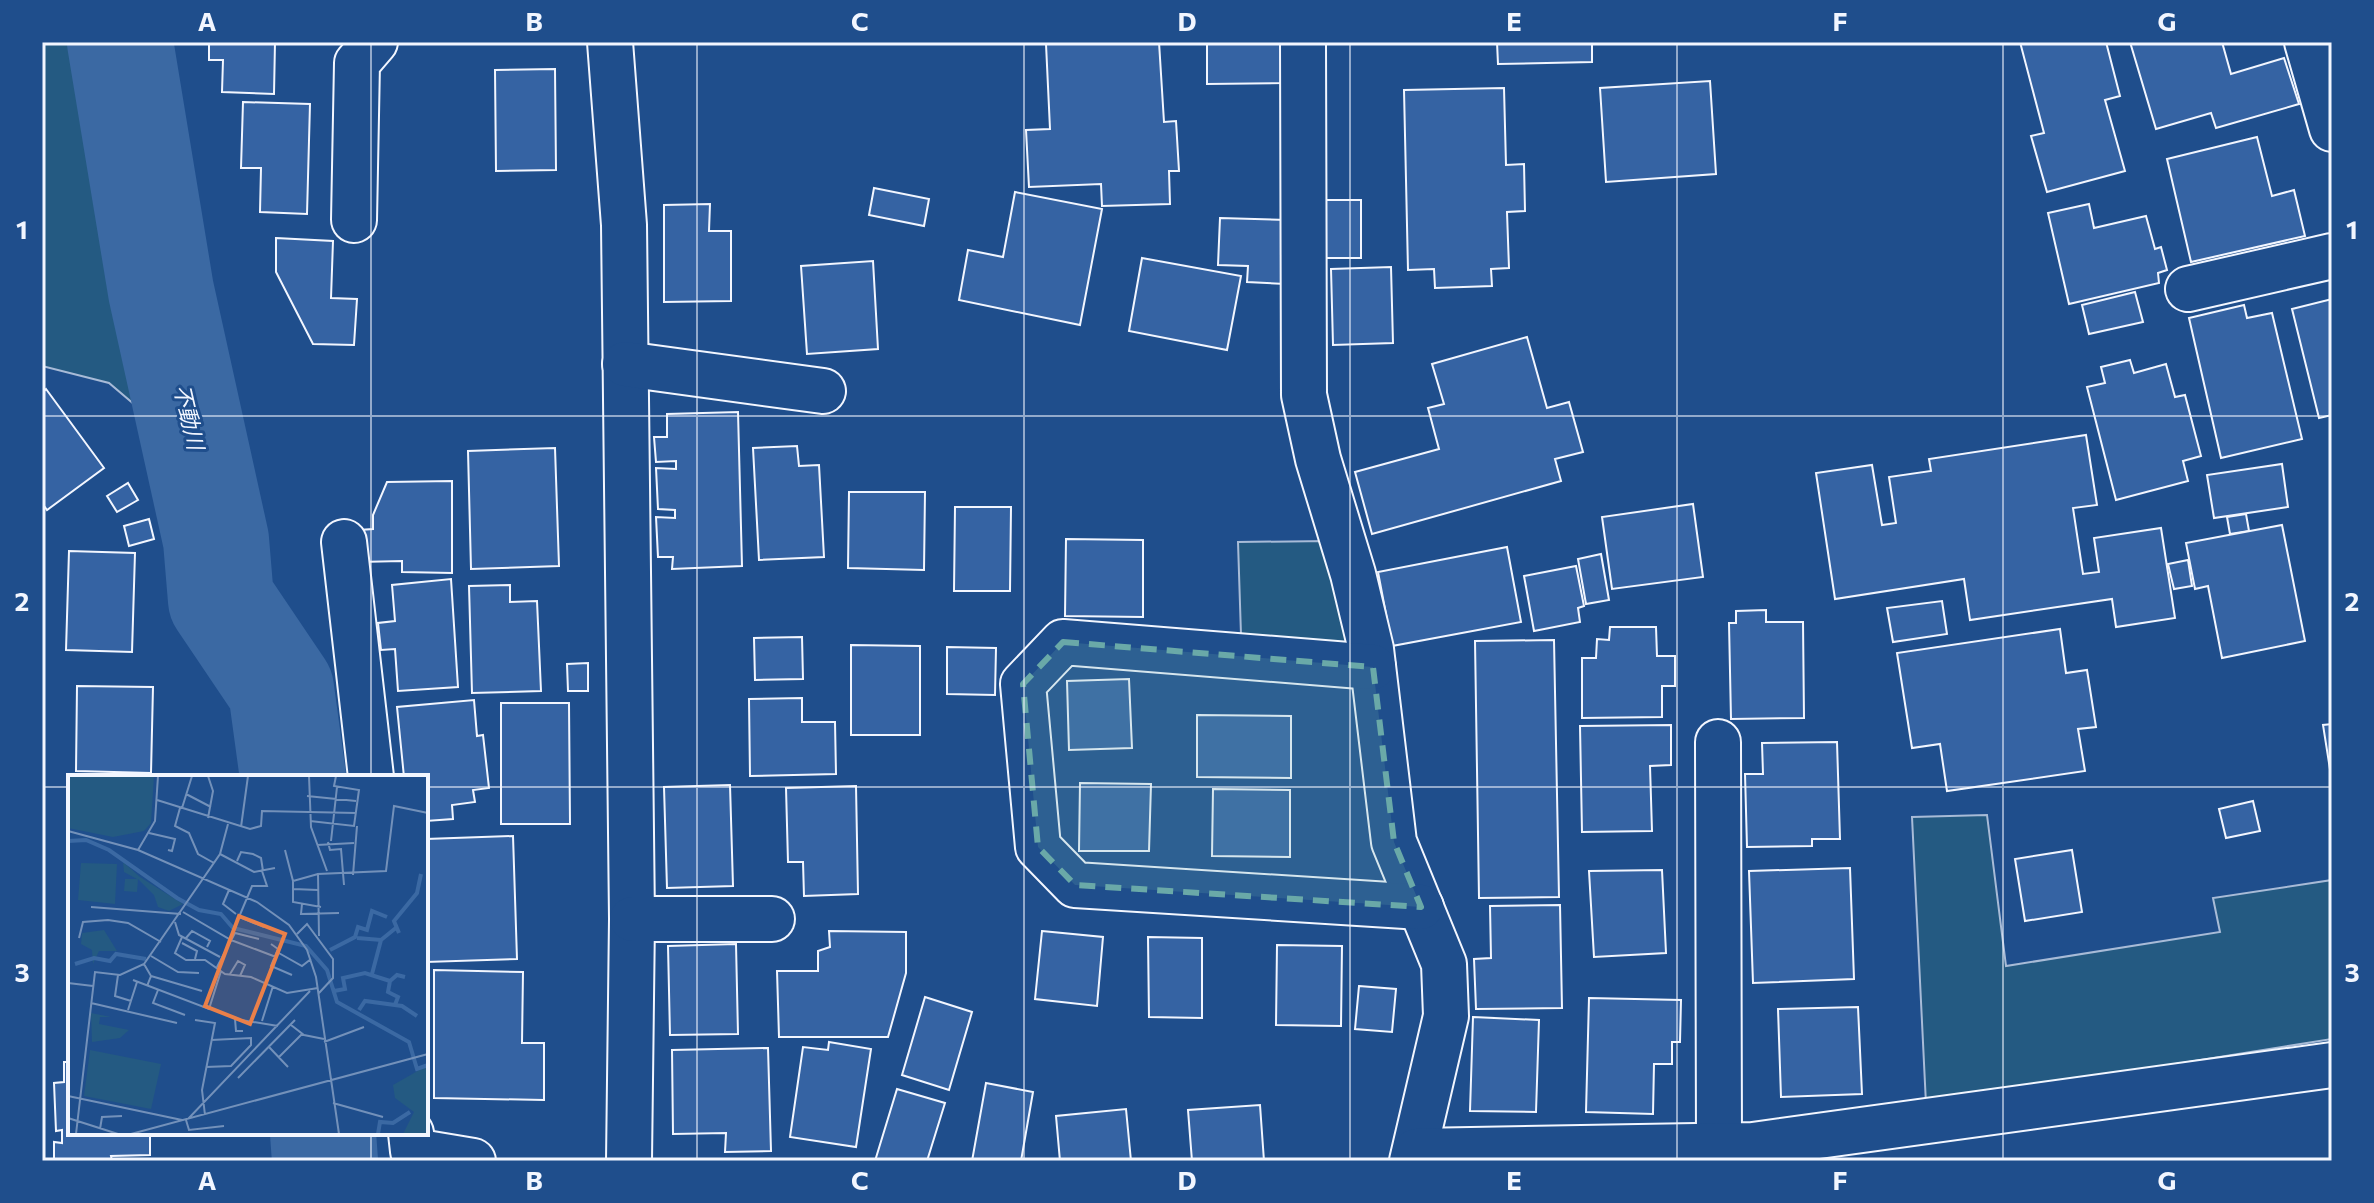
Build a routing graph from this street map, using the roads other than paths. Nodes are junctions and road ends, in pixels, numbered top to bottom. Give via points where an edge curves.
1 (375, 42) edge
2 (610, 42) edge
3 (1303, 42) edge
4 (2307, 42) edge
5 (2332, 129) edge
6 (354, 220) dead end
7 (2332, 256) edge
8 (2188, 289) dead end
9 (625, 364) junction
10 (823, 391) dead end
11 (344, 542) dead end
12 (1373, 667) junction
13 (1718, 742) dead end
14 (371, 775) edge
15 (1421, 907) junction
16 (632, 919) junction
17 (772, 919) dead end
18 (2332, 1065) edge
19 (411, 1135) edge
20 (1705, 1151) edge
21 (1414, 1156) edge
22 (473, 1161) edge
23 (629, 1161) edge

1 - 6 street via 357,63
2 - 9 street via 624,225
3 - 12 street via 1304,395
4 - 5 street
7 - 8 street
9 - 10 street
9 - 16 street
11 - 14 street
12 - 15 street via 1394,842
12 - 15 street via 1063,642 1023,684 1038,847 1075,885
13 - 20 street
15 - 21 street via 1444,964 1446,1016
16 - 17 street
16 - 23 street
18 - 20 street
19 - 22 street via 413,1151
20 - 21 street

